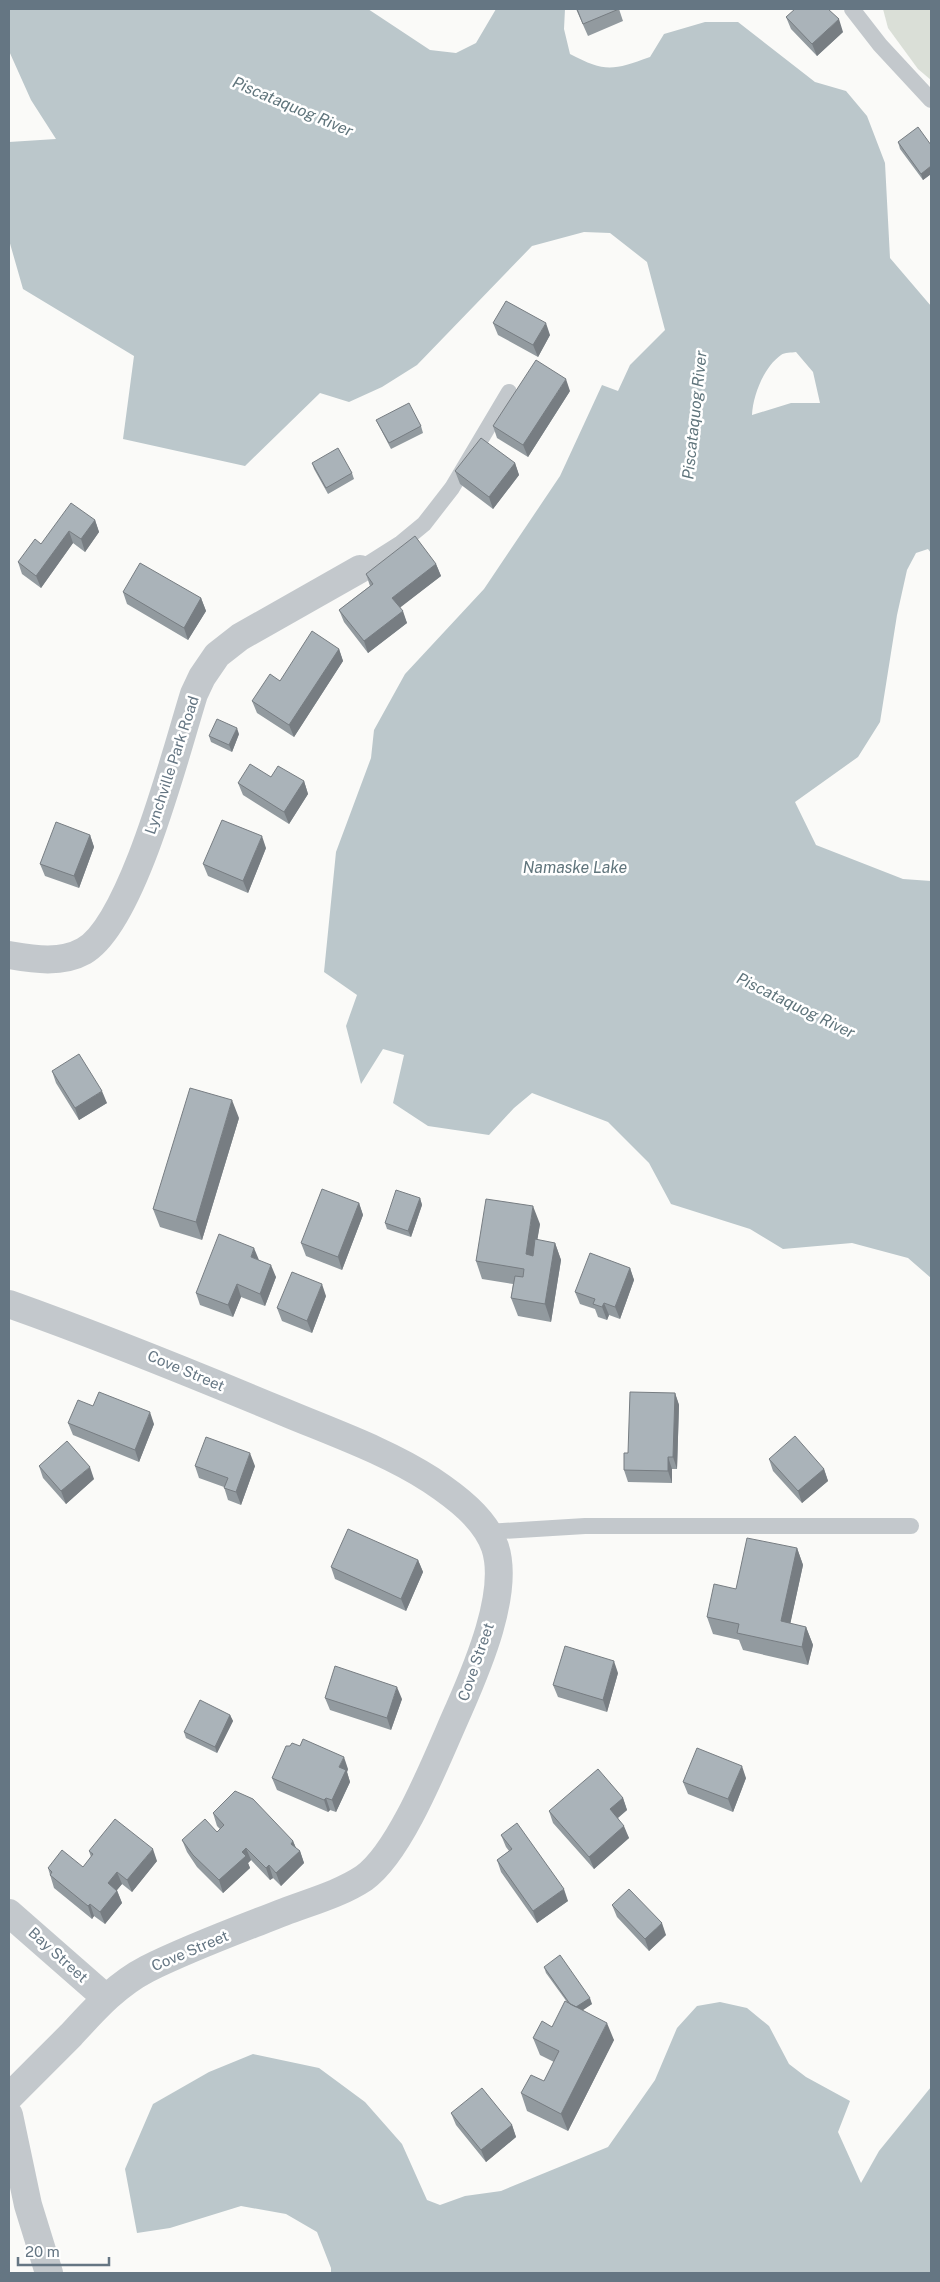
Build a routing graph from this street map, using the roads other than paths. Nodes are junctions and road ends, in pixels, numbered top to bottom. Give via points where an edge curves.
1 (852, 9) edge
2 (931, 100) edge
3 (509, 392) dead end
4 (360, 569) joint
5 (9, 955) edge
6 (9, 1304) edge
7 (911, 1526) dead end
8 (487, 1532) junction
9 (9, 1913) edge
10 (106, 1998) junction
11 (9, 2096) edge
12 (9, 2115) edge
13 (49, 2273) edge

1 - 2 lane
3 - 4 lane via 452,488 429,518 401,543
4 - 5 street, Lynchville Park Road via 240,637 217,655 194,694 136,875 100,938 85,950 64,958
6 - 8 street, Cove Street via 113,1341 382,1453 461,1502
7 - 8 lane via 585,1526
8 - 10 street, Cove Street via 495,1548 498,1569 493,1612 482,1649 415,1807 379,1865 339,1892 200,1945 146,1970
9 - 10 street, Bay Street
10 - 11 street, Cove Street
12 - 13 street via 28,2205

